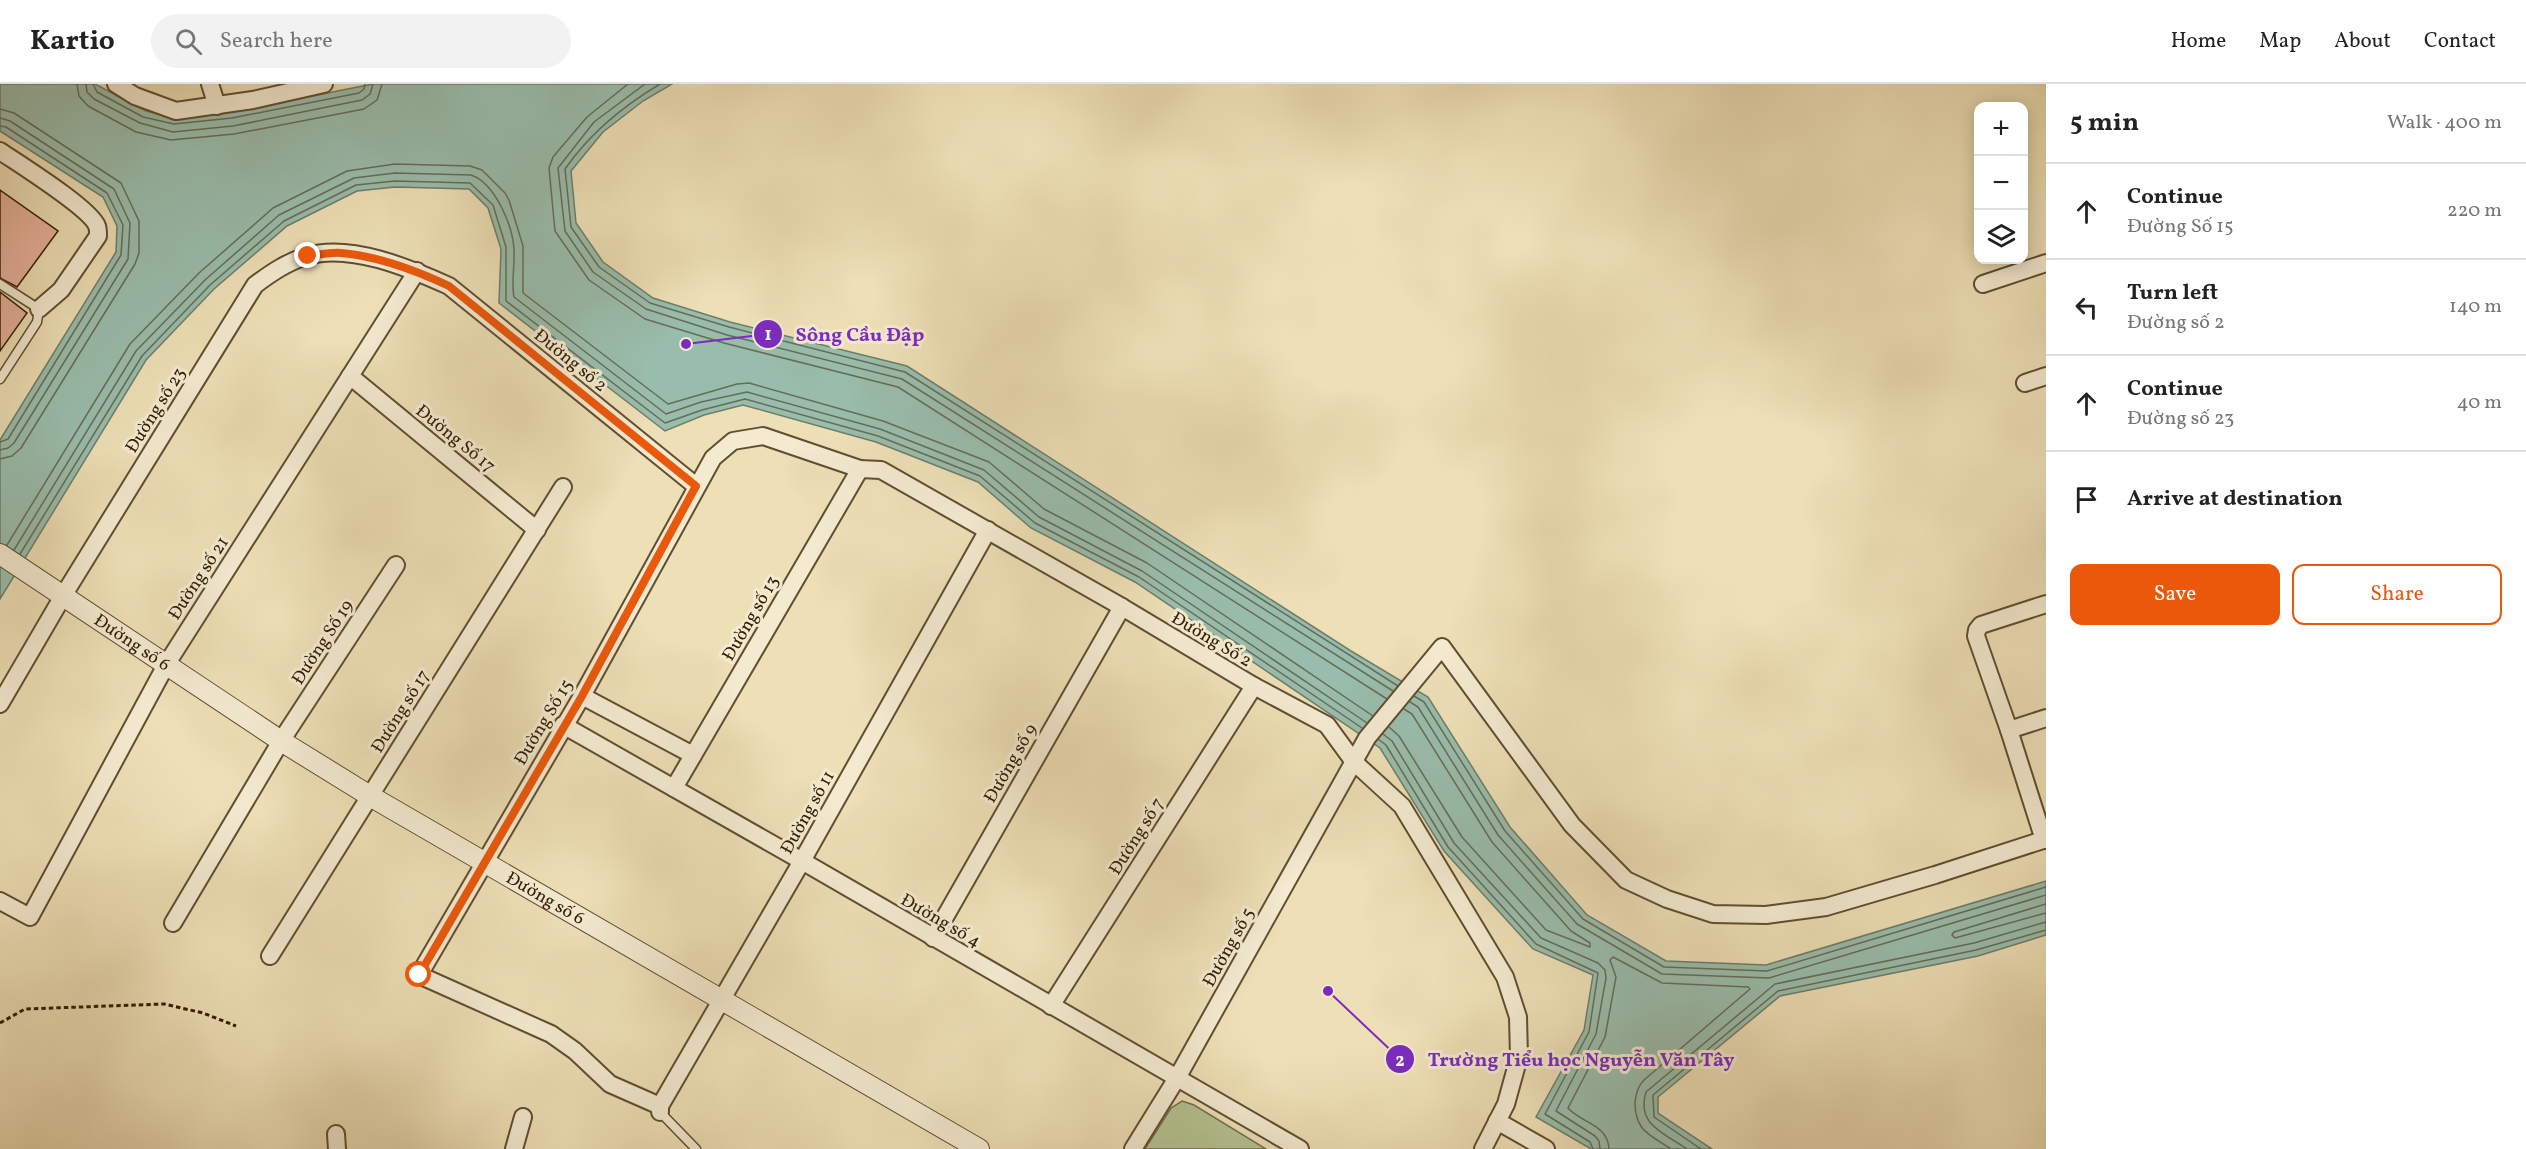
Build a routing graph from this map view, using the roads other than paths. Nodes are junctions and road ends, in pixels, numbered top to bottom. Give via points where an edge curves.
1 (116, 84) edge
2 (210, 84) edge
3 (324, 84) edge
4 (217, 106) junction
5 (0, 151) edge
6 (2046, 263) edge
7 (417, 271) junction
8 (0, 284) edge
9 (1983, 284) dead end
10 (39, 309) junction
11 (350, 376) junction
12 (2046, 376) edge
13 (0, 379) edge
14 (2025, 383) dead end
15 (860, 468) junction
16 (696, 486) junction
17 (563, 487) dead end
18 (537, 530) junction
19 (988, 530) junction
20 (0, 554) edge
21 (396, 565) dead end
22 (63, 596) junction
23 (2046, 604) edge
24 (1122, 607) junction
25 (166, 665) junction
26 (1254, 686) junction
27 (582, 696) junction
28 (0, 704) edge
29 (2046, 718) edge
30 (563, 725) junction
31 (2008, 730) junction
32 (281, 741) junction
33 (693, 754) junction
34 (1354, 762) junction
35 (674, 788) junction
36 (370, 796) junction
37 (2045, 840) edge
38 (484, 861) junction
39 (802, 861) junction
40 (0, 901) edge
41 (173, 923) dead end
42 (933, 938) junction
43 (270, 956) dead end
44 (721, 999) junction
45 (1051, 1006) junction
46 (1177, 1078) junction
47 (660, 1109) junction
48 (523, 1117) dead end
49 (1497, 1121) junction
50 (514, 1149) edge
51 (696, 1149) edge
52 (979, 1149) edge
53 (1133, 1149) edge
54 (1300, 1149) edge
55 (1483, 1149) edge
56 (1546, 1149) edge

1 - 4 street via 135,96 176,111
2 - 4 street
3 - 4 street
5 - 10 street via 47,182 98,227 98,236 67,281
6 - 9 street
7 - 11 street, Đường số 21
7 - 16 street, Đường số 2 via 449,286
7 - 22 street, Đường số 23 via 340,253 308,256 280,267 255,285
8 - 10 lane
10 - 13 lane via 38,322
11 - 18 street, Đường Số 17
11 - 25 street, Đường số 21
12 - 14 street
15 - 16 street, Đường Số 2 via 763,436 733,441 713,458
15 - 19 street, Đường Số 2 via 881,470
15 - 33 street, Đường số 13
16 - 27 street, Đường Số 15
17 - 18 street, Đường số 17
18 - 36 street, Đường số 17
19 - 24 street, Đường Số 2
19 - 39 street, Đường số 11
20 - 22 street, Đường số 6
21 - 32 street, Đường Số 19
22 - 25 street, Đường số 6
22 - 28 street, Đường số 23
23 - 31 street via 1977,630
24 - 26 street, Đường Số 2
24 - 42 street, Đường số 9
25 - 32 street, Đường số 6
25 - 40 street, Đường số 21 via 30,917
26 - 34 street, Đường Số 2 via 1326,725
26 - 45 street, Đường số 7
27 - 30 street, Đường Số 15
27 - 33 street
29 - 31 street
30 - 35 street, Đường số 4
30 - 38 street, Đường Số 15
31 - 37 street
32 - 36 street, Đường số 6
32 - 41 street, Đường Số 19
33 - 35 street, Đường số 13
34 - 37 street, Đường số 5 via 1367,738 1442,647 1572,825 1626,880 1666,899 1713,914 1766,915 1826,907
34 - 46 street, Đường số 5
34 - 49 street, Đường Số 2 via 1402,806 1505,976 1518,1017 1519,1056 1506,1104
35 - 39 street, Đường số 4
36 - 38 street, Đường số 6
36 - 43 street, Đường số 17
38 - 44 street, Đường số 6
38 - 47 street, Đường Số 15 via 419,975 551,1034 610,1084
39 - 42 street, Đường số 4
39 - 44 street, Đường số 11
42 - 45 street, Đường số 4
44 - 47 street, Đường số 11
44 - 52 street, Đường số 6
45 - 46 street, Đường số 4
46 - 53 street, Đường số 5
46 - 54 street, Đường số 4
47 - 51 lane
48 - 50 street
49 - 55 street, Đường Số 2
49 - 56 street

